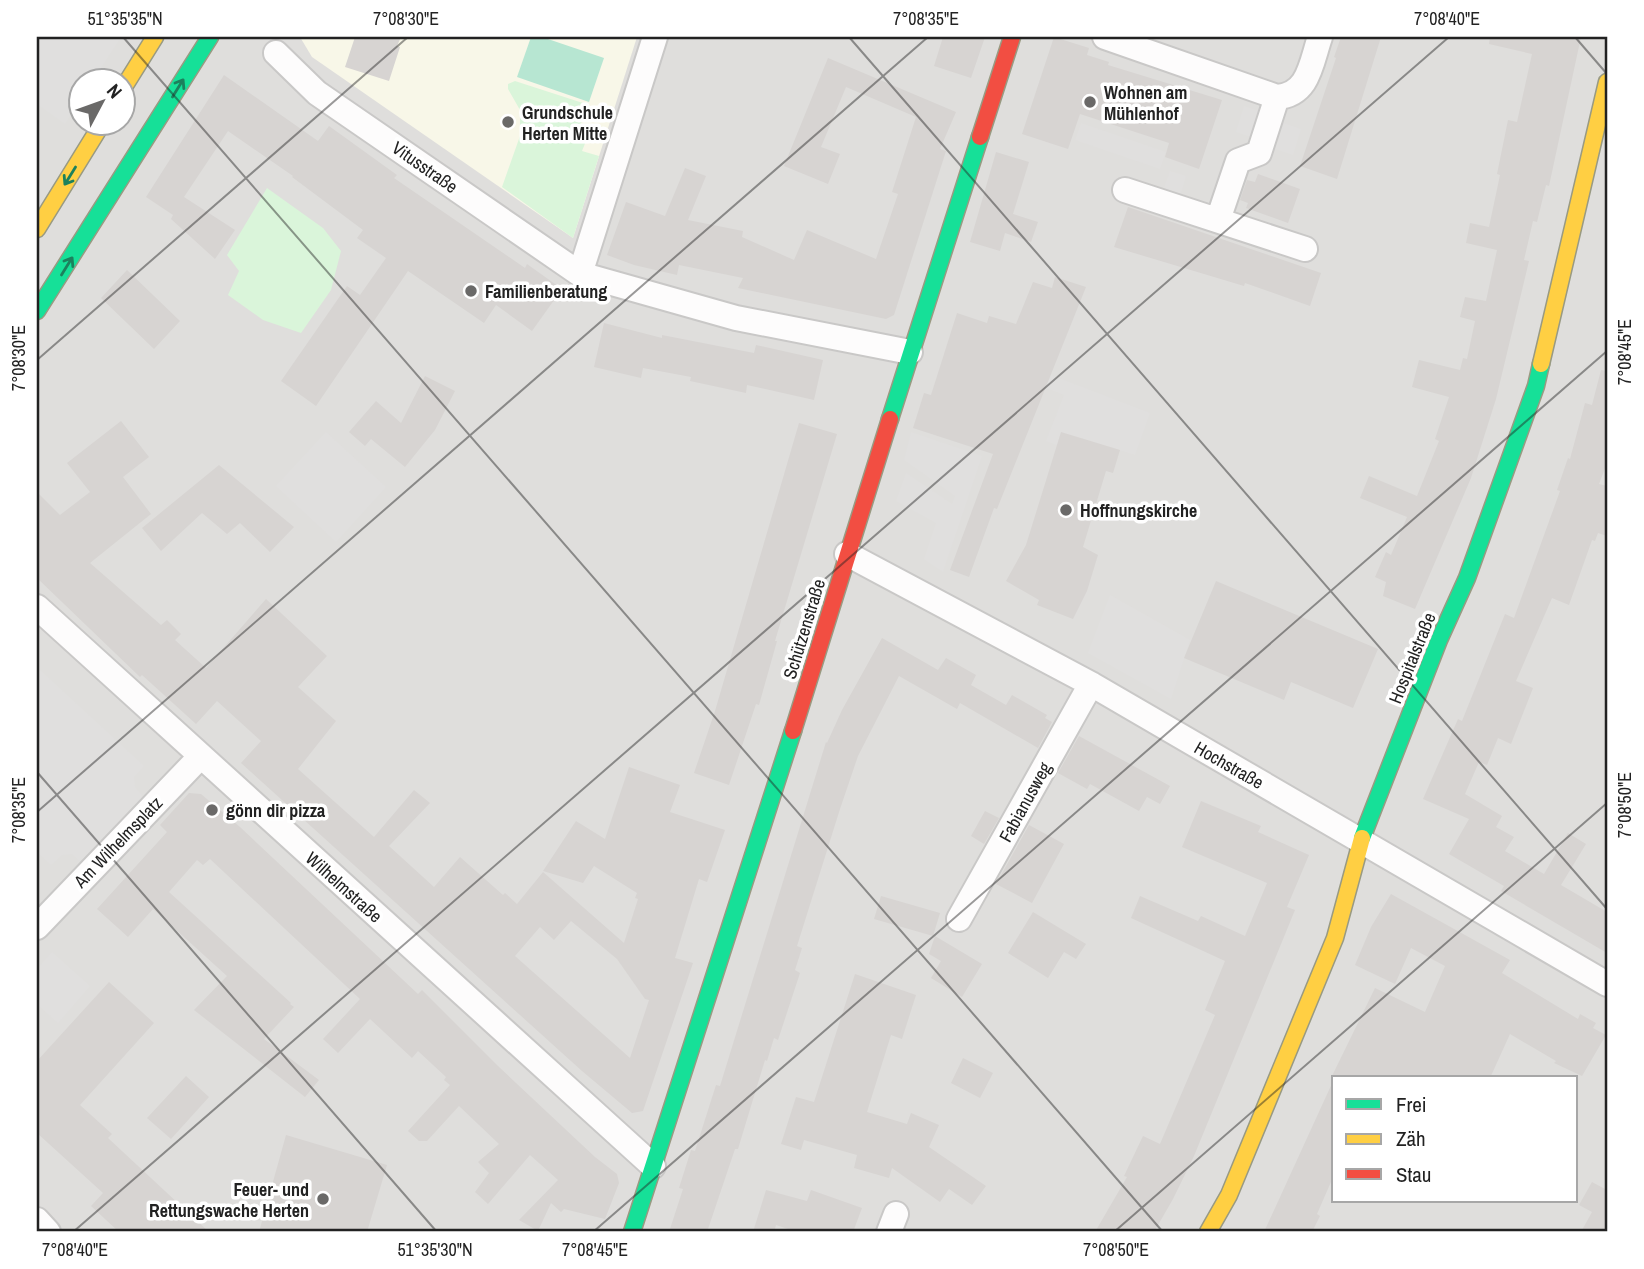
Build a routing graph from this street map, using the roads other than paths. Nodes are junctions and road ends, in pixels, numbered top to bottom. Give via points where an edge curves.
1 (155, 37) edge
2 (210, 37) edge
3 (655, 37) edge
4 (1012, 37) edge
5 (1105, 37) edge
6 (1320, 37) edge
7 (275, 53) dead end
8 (136, 68) edge
9 (1607, 82) edge
10 (1277, 97) junction
11 (94, 136) edge
12 (1125, 190) dead end
13 (1218, 220) junction
14 (37, 229) edge
15 (1305, 249) dead end
16 (580, 274) junction
17 (37, 312) edge
18 (911, 352) junction
19 (846, 554) junction
20 (38, 611) edge
21 (1091, 684) junction
22 (200, 757) junction
23 (1361, 842) junction
24 (959, 919) dead end
25 (37, 927) edge
26 (1607, 984) edge
27 (653, 1166) junction
28 (37, 1220) edge
29 (48, 1232) edge
30 (632, 1232) edge
31 (1208, 1232) edge

1 - 8 main road
17 -> 2 main road
3 - 16 street
4 - 18 main road, Schützenstraße
5 - 10 street
6 - 10 street via 1300,89
7 - 16 street, Vitusstraße via 317,93
9 - 23 main road, Hospitalstraße via 1536,386 1467,578
10 - 13 street via 1259,153 1238,161
11 -> 14 main road
12 - 13 street
13 - 15 street
16 - 18 street, Vitusstraße via 736,318
18 - 19 main road, Schützenstraße
19 - 21 street, Hochstraße
19 - 27 main road, Schützenstraße
20 - 22 street, Wilhelmstraße
21 - 23 street, Hochstraße
21 - 24 street, Fabianusweg
22 - 25 street, Am Wilhelmsplatz
22 - 27 street, Wilhelmstraße
23 - 26 street, Hochstraße
23 - 31 main road, Hospitalstraße via 1335,938 1229,1195
27 - 30 main road, Schützenstraße
28 - 29 street

